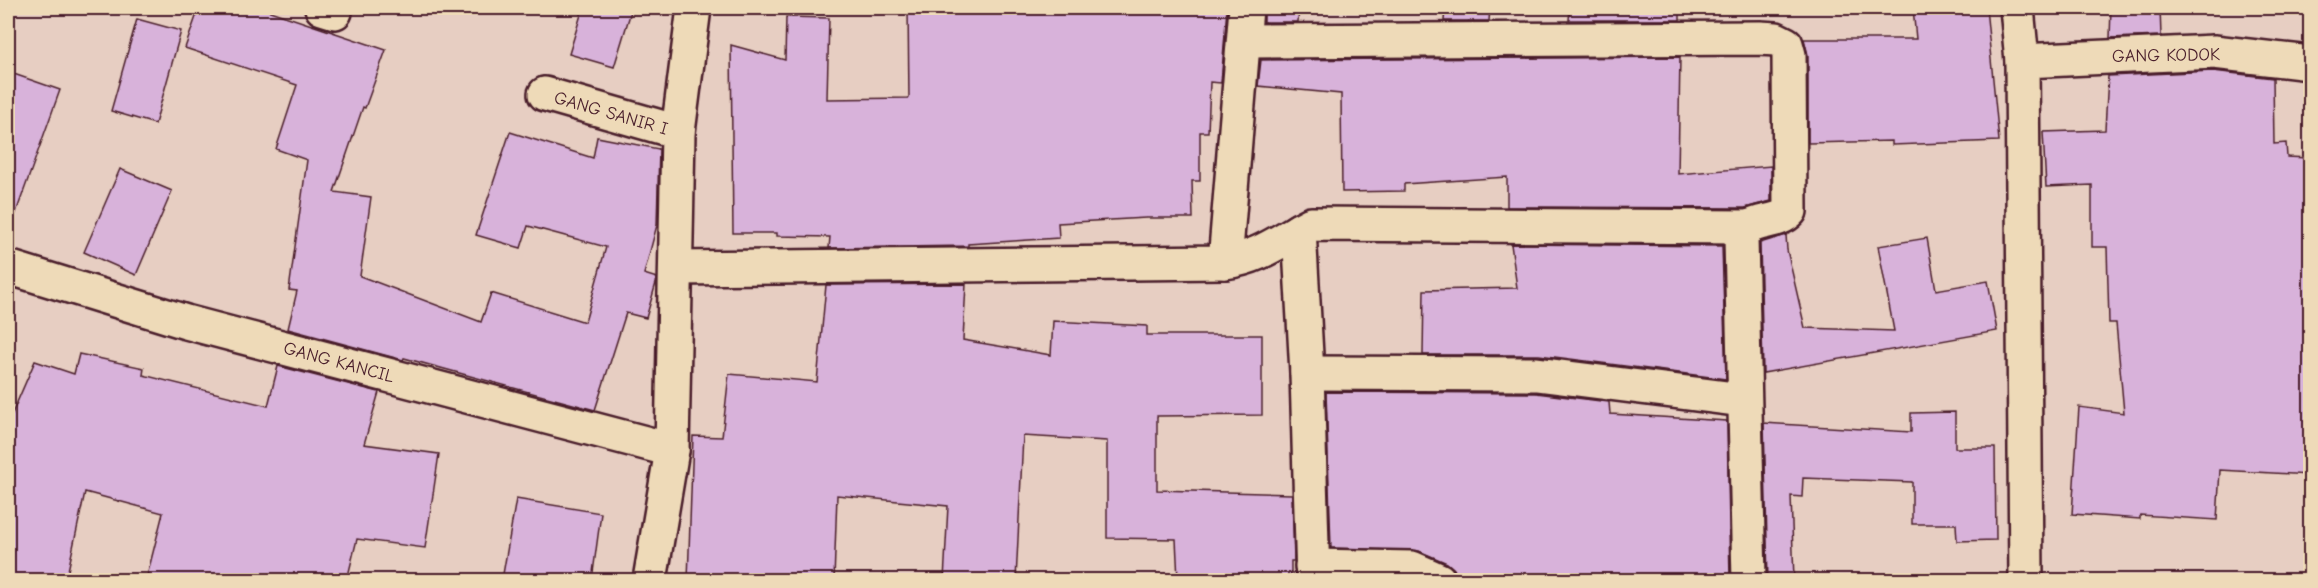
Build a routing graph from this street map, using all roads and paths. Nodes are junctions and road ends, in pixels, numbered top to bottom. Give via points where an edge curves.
1 (694, 8) edge
2 (1246, 8) edge
3 (2018, 8) edge
4 (1245, 41) junction
5 (2022, 61) junction
6 (2310, 63) edge
7 (545, 94) dead end
8 (678, 132) junction
9 (1747, 227) junction
10 (1299, 230) junction
11 (1225, 262) junction
12 (8, 267) edge
13 (676, 268) junction
14 (1307, 373) junction
15 (1743, 400) junction
16 (672, 450) junction
17 (1313, 573) edge
18 (650, 580) edge
19 (1439, 580) edge
20 (1749, 580) edge
21 (2026, 580) edge

1 - 8 street
2 - 4 street
3 - 5 street
4 - 9 street via 1776,39 1786,44 1789,55 1790,211 1784,217
4 - 11 street
5 - 6 street, GANG KODOK via 2214,52
5 - 21 street
7 - 8 street, GANG SANIR I
8 - 13 street
9 - 10 street via 1311,224
9 - 15 street via 1741,239
10 - 11 street via 1260,254
10 - 14 street
11 - 13 street
12 - 16 street, GANG KANCIL via 186,322
13 - 16 street
14 - 15 street via 1536,374
14 - 17 street
15 - 20 street
16 - 18 street
17 - 19 street via 1412,568

